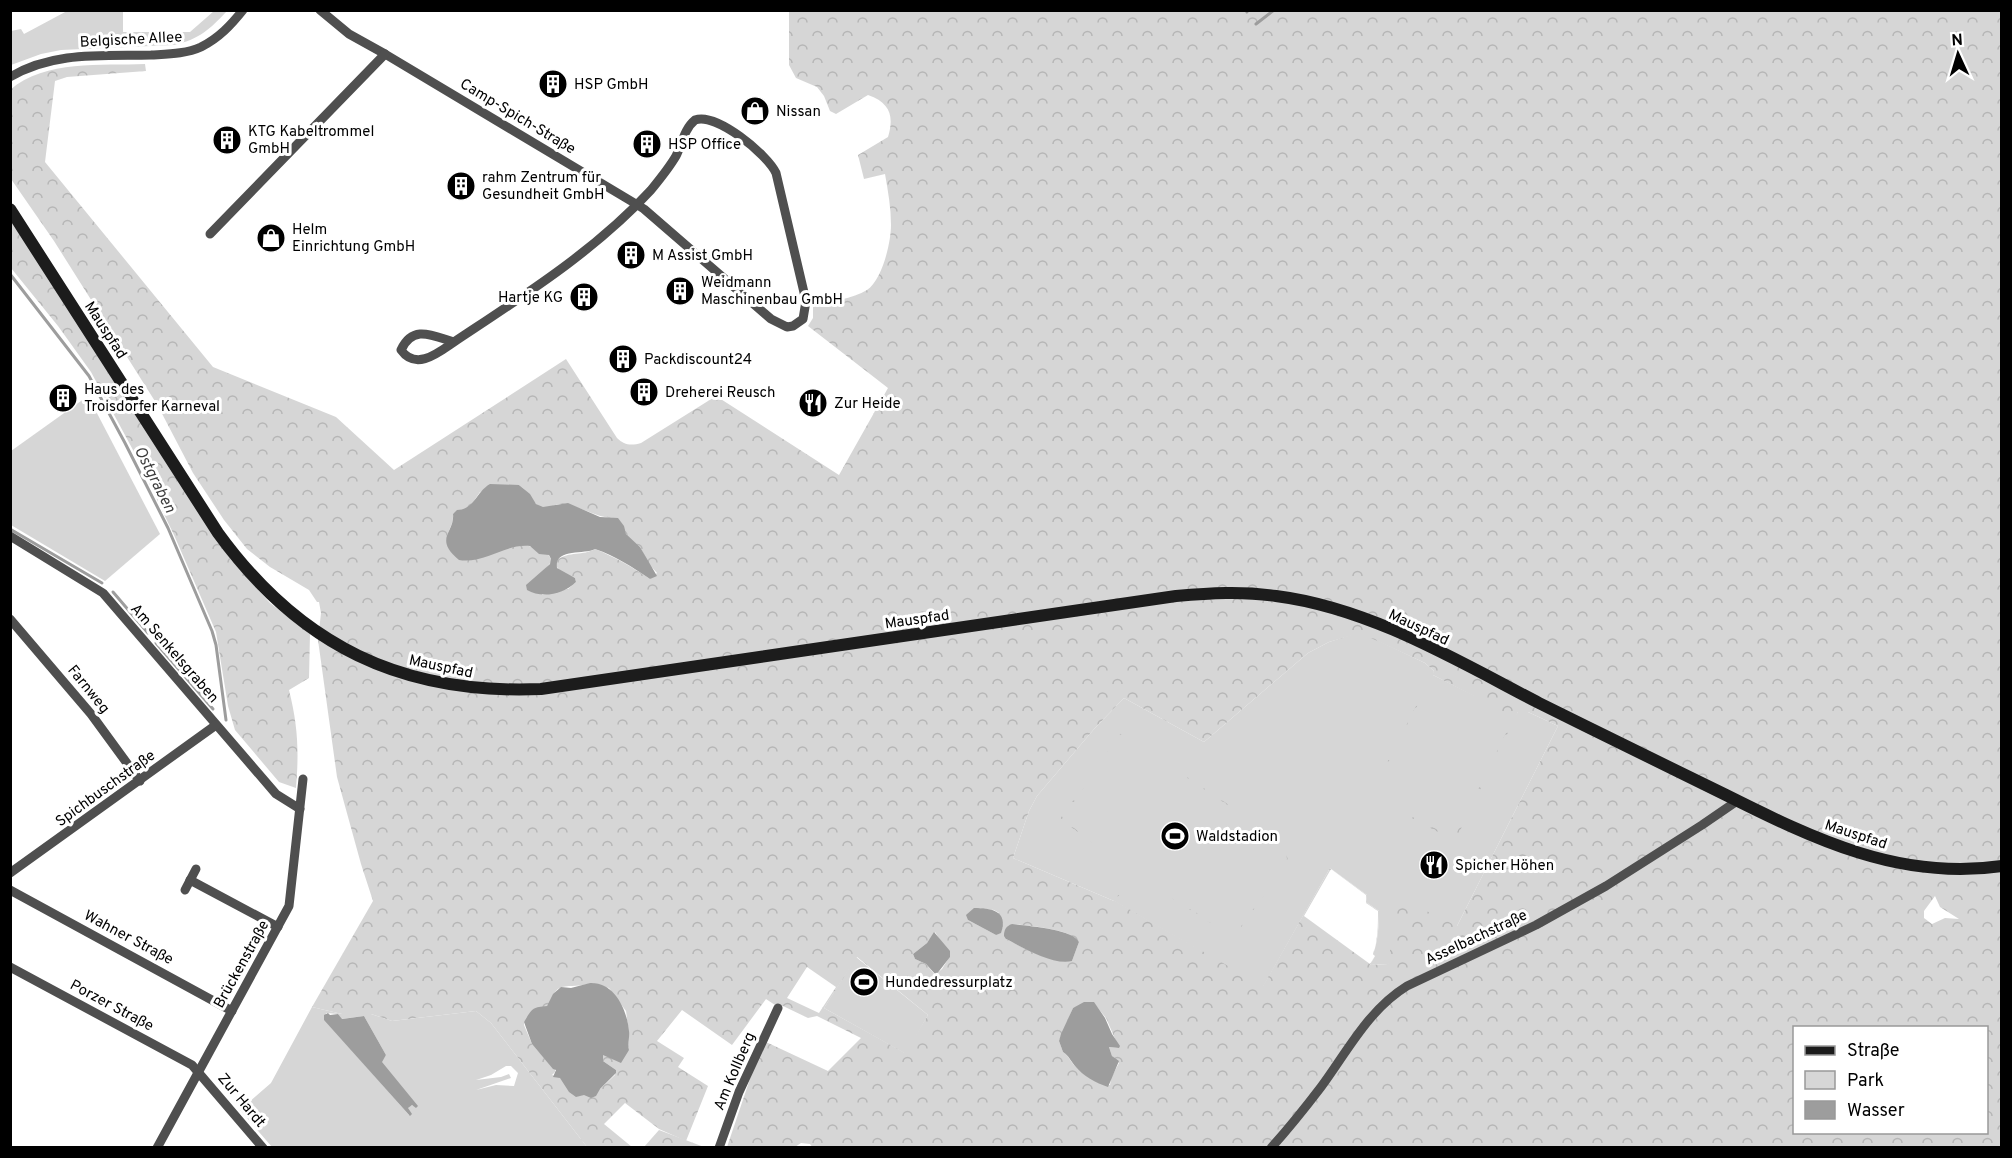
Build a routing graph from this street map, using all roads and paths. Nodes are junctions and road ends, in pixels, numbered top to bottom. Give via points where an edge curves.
1 (243, 10) edge
2 (320, 10) edge
3 (385, 54) junction
4 (10, 77) edge
5 (636, 204) junction
6 (10, 209) edge
7 (210, 234) dead end
8 (454, 342) junction
9 (10, 536) edge
10 (10, 619) edge
11 (216, 725) junction
12 (303, 779) dead end
13 (140, 781) junction
14 (1737, 801) junction
15 (300, 809) junction
16 (10, 860) edge
17 (2001, 866) edge
18 (196, 869) dead end
19 (14, 871) edge
20 (190, 880) junction
21 (10, 890) edge
22 (185, 890) dead end
23 (278, 927) junction
24 (10, 967) edge
25 (778, 1008) dead end
26 (232, 1011) junction
27 (198, 1072) junction
28 (157, 1148) edge
29 (263, 1148) edge
30 (719, 1148) edge
31 (1271, 1148) edge

1 - 4 street, Belgische Allee via 217,37 194,50 56,58
2 - 3 street, Camp-Spich-Straße via 350,34
3 - 5 street, Camp-Spich-Straße
3 - 7 street
5 - 5 street, Camp-Spich-Straße via 668,169 695,120 708,119 751,145 771,164 778,180 806,301 803,319 787,327 771,318
5 - 8 street, Camp-Spich-Straße via 590,247
6 - 14 street, Mauspfad via 218,533 259,585 314,631 354,654 407,675 459,687 515,690 1176,596 1227,592 1275,596 1331,608 1392,630
8 - 8 street, Camp-Spich-Straße via 423,333 405,341 401,350 412,360 423,359
9 - 11 street, Am Senkelsgraben via 103,593
10 - 13 street, Farnweg via 91,714
11 - 13 street, Spichbuschstraße
11 - 15 street, Am Senkelsgraben via 276,794
12 - 15 street, Brückenstraße
13 - 19 street, Spichbuschstraße
14 - 17 street, Mauspfad via 1840,848 1892,862 1939,868
14 - 31 street, Asselbachstraße via 1546,920 1390,996
15 - 23 street, Brückenstraße via 291,897
16 - 19 street
18 - 20 street
20 - 22 street
20 - 23 street
21 - 26 street, Wahner Straße
23 - 26 street, Brückenstraße
24 - 27 street, Porzer Straße via 192,1065
25 - 30 street, Am Kollberg via 739,1092
26 - 27 street, Brückenstraße
27 - 28 street, Brückenstraße
27 - 29 street, Zur Hardt

